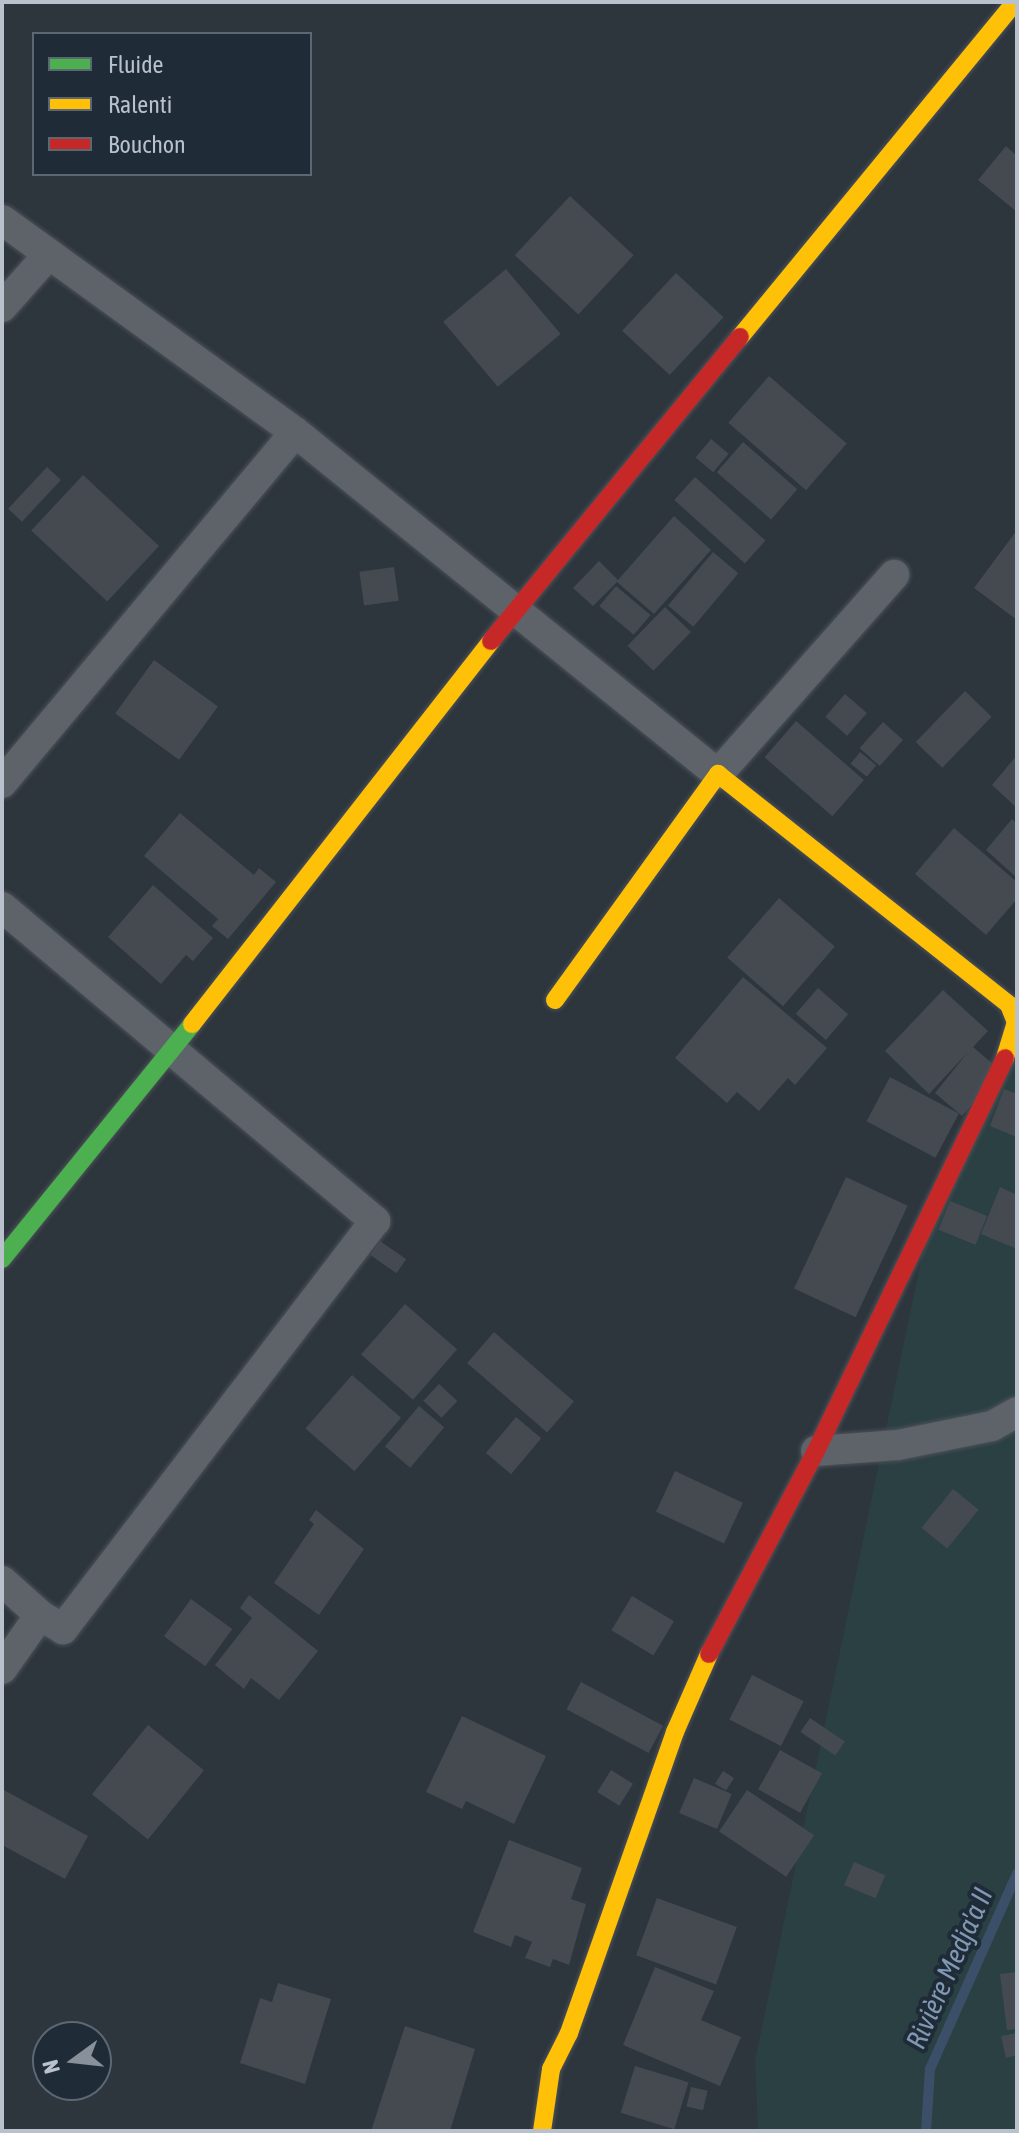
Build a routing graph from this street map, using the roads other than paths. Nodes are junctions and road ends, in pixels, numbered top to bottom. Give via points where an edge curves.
1 (1015, 2) edge
2 (2, 220) edge
3 (49, 254) junction
4 (2, 307) edge
5 (295, 432) junction
6 (894, 575) dead end
7 (516, 612) junction
8 (718, 774) junction
9 (2, 783) edge
10 (2, 907) edge
11 (555, 1000) dead end
12 (174, 1047) junction
13 (2, 1259) edge
14 (1017, 1412) edge
15 (816, 1451) junction
16 (2, 1581) edge
17 (40, 1615) junction
18 (2, 1669) edge
19 (542, 2131) edge

1 - 7 street
2 - 3 street
3 - 4 street
3 - 5 street
5 - 7 street
5 - 9 street
6 - 8 street
7 - 8 street
7 - 12 street via 382,774
8 - 11 street
8 - 15 street via 1009,1005 1016,1022 1009,1050
10 - 12 street
12 - 13 street
12 - 17 street via 375,1221 63,1629
14 - 15 street via 992,1426 911,1443
15 - 19 street via 730,1606 675,1732 569,2033 551,2069
16 - 17 street
17 - 18 street

